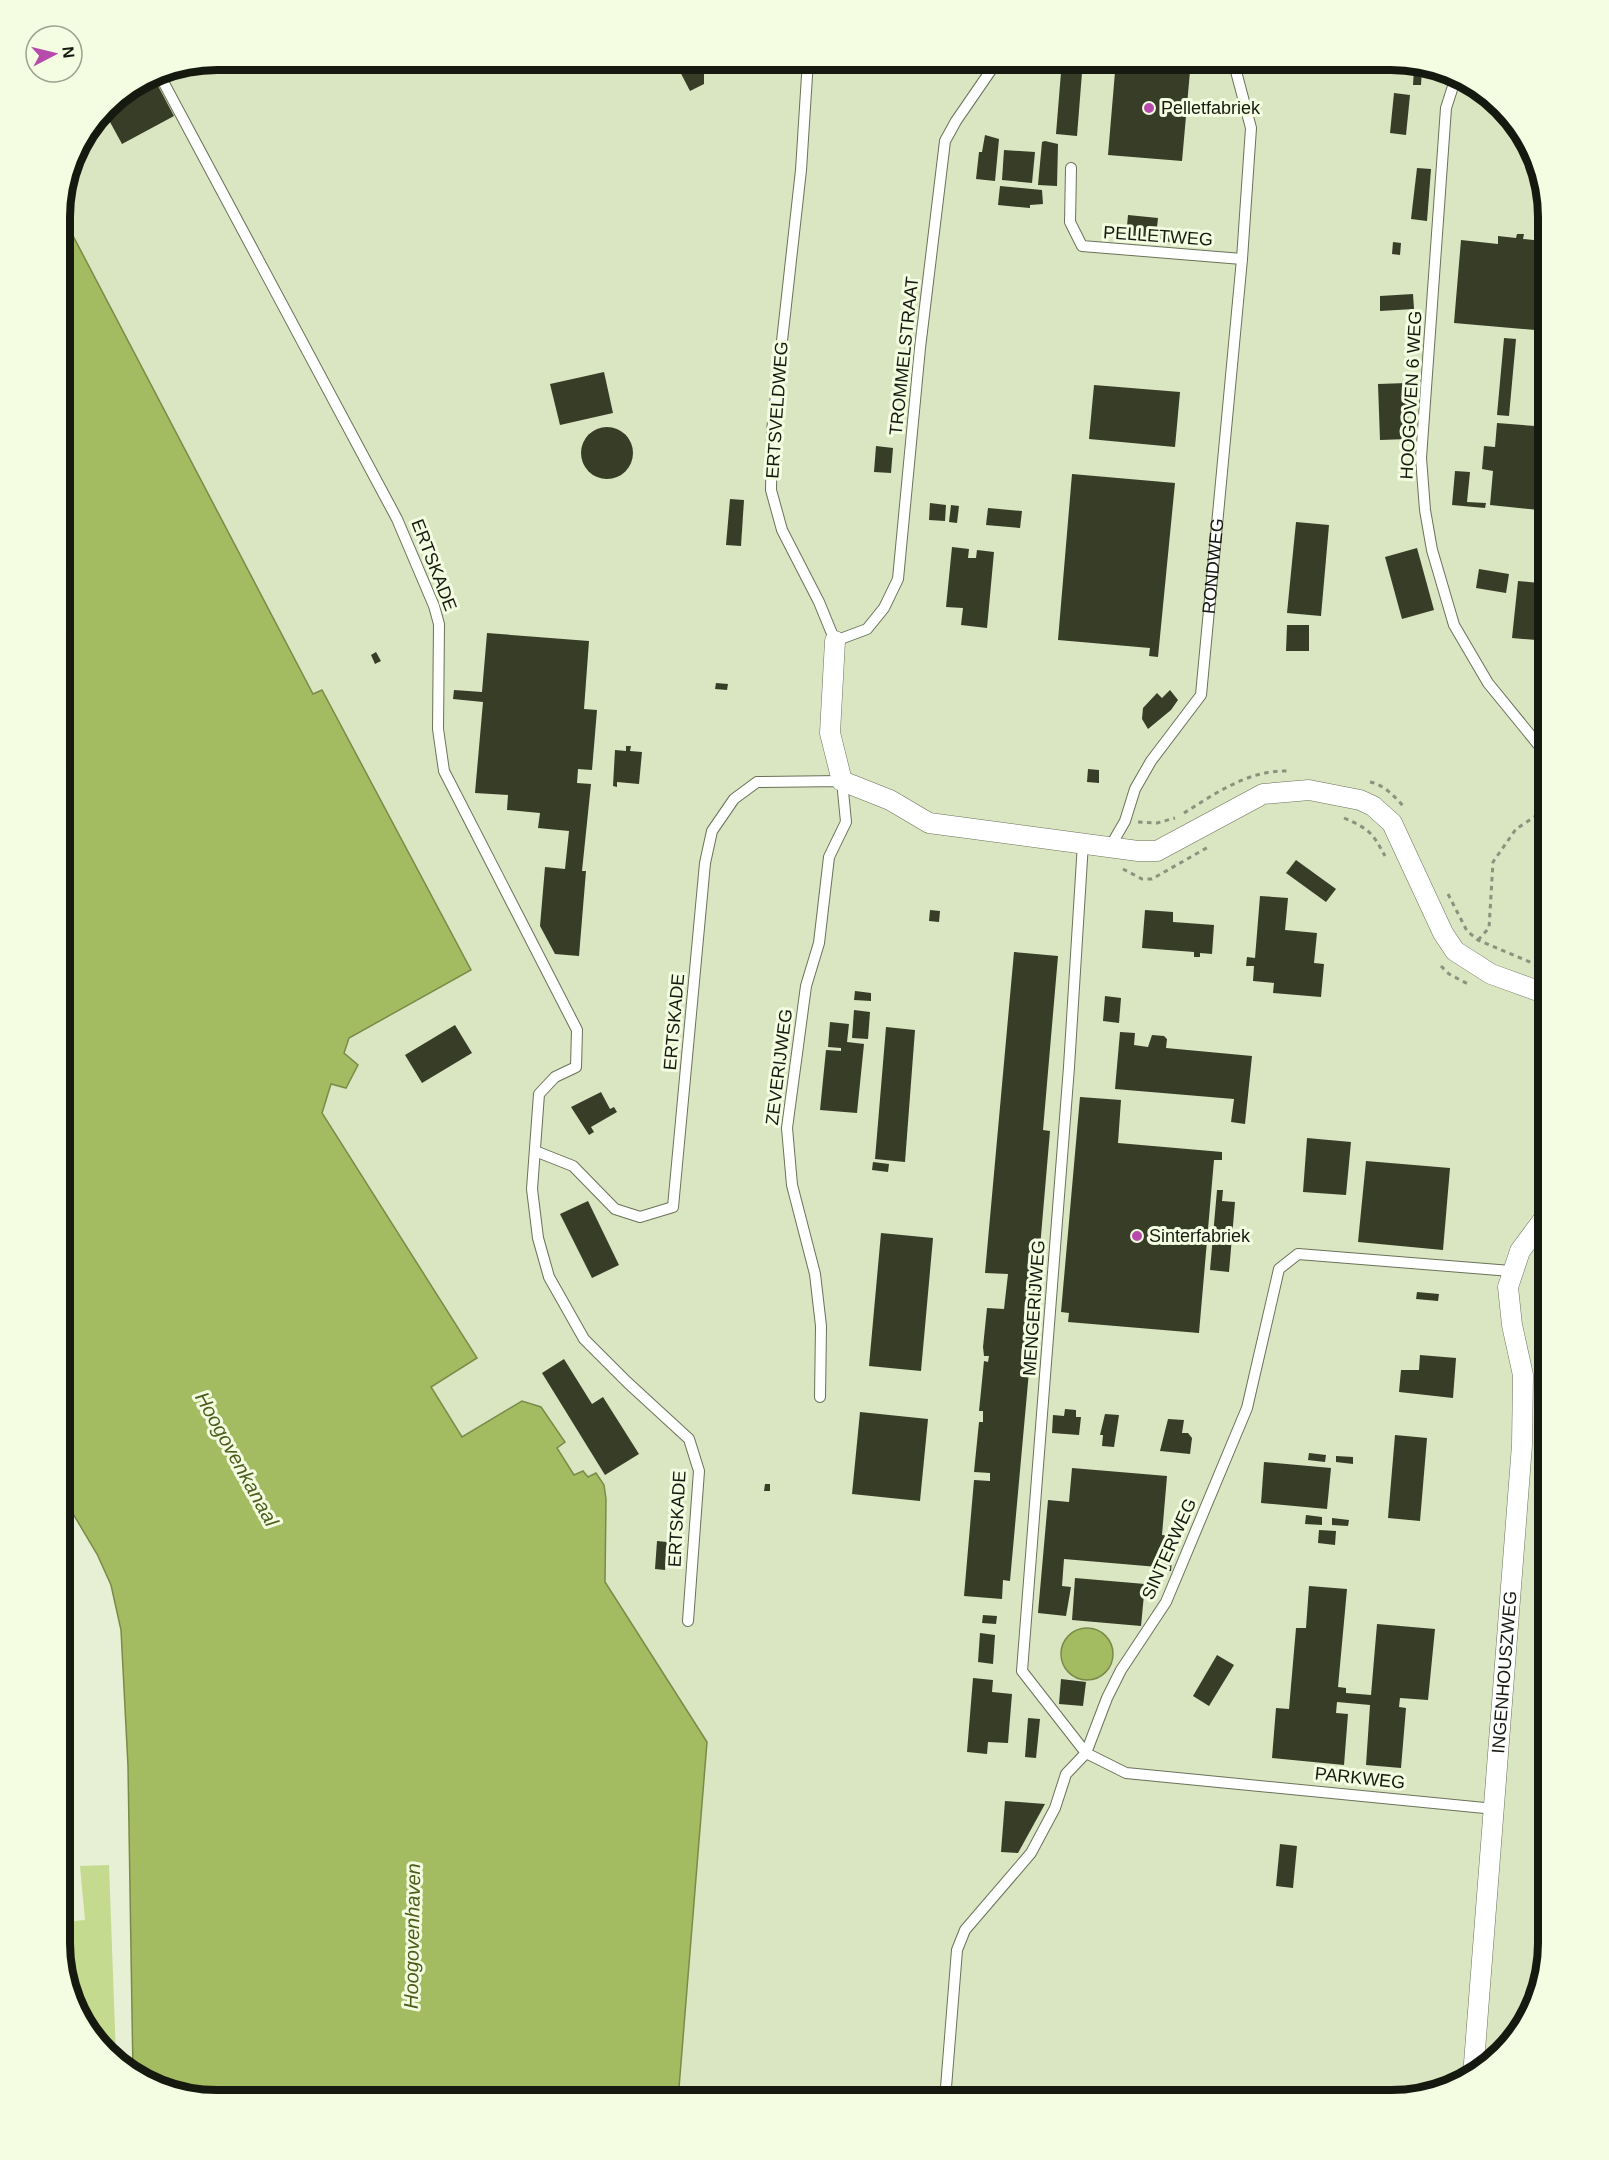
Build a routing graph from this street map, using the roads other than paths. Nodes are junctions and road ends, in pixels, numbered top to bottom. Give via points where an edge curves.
1 (807, 71) edge
2 (990, 71) edge
3 (1236, 71) edge
4 (163, 81) edge
5 (1454, 85) edge
6 (1071, 168) dead end
7 (1242, 259) junction
8 (835, 640) junction
9 (1538, 742) edge
10 (842, 781) junction
11 (1083, 843) junction
12 (1110, 847) junction
13 (1538, 991) edge
14 (535, 1151) junction
15 (1538, 1225) edge
16 (1511, 1271) junction
17 (820, 1397) dead end
18 (688, 1621) dead end
19 (1086, 1753) junction
20 (1495, 1809) junction
21 (1474, 2064) edge
22 (946, 2090) edge

1 - 8 lane, ERTSVELDWEG via 801,170 772,431 771,490 782,530
2 - 8 lane, TROMMELSTRAAT via 945,141 898,579 884,608 867,629
3 - 7 lane, RONDWEG via 1251,128
4 - 14 lane, ERTSKADE via 398,519 434,606 439,624 438,729 444,771 577,1030 576,1067 555,1077 539,1094
5 - 9 lane, HOOGOVEN 6 WEG via 1446,108 1425,393 1421,458 1425,510 1454,625 1488,683
6 - 7 lane, PELLETWEG via 1070,222 1082,246
7 - 12 lane, RONDWEG via 1201,695 1151,761
8 - 10 street, ERTSVELDWEG via 830,734
10 - 11 street via 890,800 929,823
10 - 14 lane, ERTSKADE via 757,782 734,799 712,831 705,863 673,1207 640,1217 615,1209 573,1166
10 - 17 lane, ZEVERIJWEG via 846,822 828,857 819,943 806,986 786,1128 792,1185 816,1284 821,1326
11 - 12 street
11 - 19 lane, MENGERIJWEG via 1022,1671
12 - 13 street via 1157,851 1263,794 1309,790 1360,800 1392,823 1455,951 1491,974
14 - 18 lane, ERTSKADE via 532,1189 538,1238 549,1277 584,1339 689,1439 699,1471
15 - 16 street, INGENHOUSZWEG
16 - 19 lane, SINTERWEG via 1298,1254 1279,1269 1247,1408 1166,1602 1121,1670
16 - 20 street, INGENHOUSZWEG via 1508,1302 1522,1375 1522,1445
19 - 20 lane, PARKWEG via 1126,1773
19 - 22 lane via 1066,1774 1055,1808 1031,1852 965,1930 957,1950
20 - 21 street, INGENHOUSZWEG

